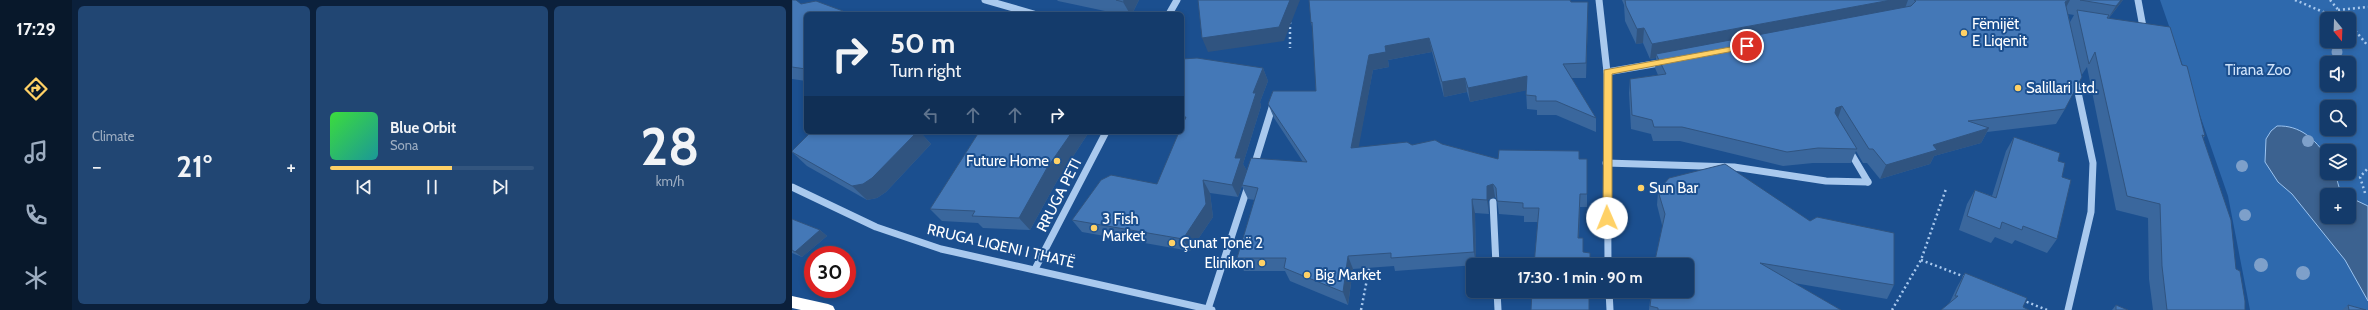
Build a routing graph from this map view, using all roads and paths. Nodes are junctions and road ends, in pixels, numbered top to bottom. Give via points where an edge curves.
1 (985, 0) edge
2 (1177, 0) edge
3 (1599, 0) edge
4 (2138, 0) edge
5 (2295, 0) edge
6 (2330, 0) edge
7 (2368, 7) edge
8 (2338, 10) joint
9 (1027, 12) edge
10 (1170, 12) edge
11 (2324, 12) edge
12 (1290, 15) edge
13 (2131, 29) edge
14 (2356, 31) edge
15 (2368, 46) edge
16 (1290, 48) dead end
17 (1669, 61) edge
18 (1607, 72) junction
19 (2074, 72) edge
20 (1274, 99) edge
21 (1105, 134) edge
22 (1846, 144) edge
23 (1606, 163) junction
24 (2368, 168) edge
25 (792, 187) edge
26 (1946, 189) dead end
27 (2365, 193) dead end
28 (1492, 202) dead end
29 (1370, 258) edge
30 (1496, 258) edge
31 (1608, 258) edge
32 (1921, 260) junction
33 (1034, 269) junction
34 (1973, 280) edge
35 (1497, 298) edge
36 (1609, 298) edge
37 (2017, 298) edge
38 (792, 302) edge
39 (828, 310) edge
40 (1210, 310) edge
41 (1361, 310) edge
42 (1498, 310) edge
43 (1610, 310) edge
44 (1892, 310) edge
45 (2047, 310) edge
46 (2068, 310) edge

1 - 9 street
2 - 10 street
3 - 18 street
4 - 13 street via 2143,27
5 - 11 path
6 - 8 path
7 - 8 path
12 - 16 path
14 - 15 path
17 - 18 street
18 - 23 street
19 - 46 street via 2093,163 2091,212
20 - 40 street
21 - 33 street, RRUGA PETI
22 - 23 street via 1868,182 1826,181 1734,167
23 - 31 street
24 - 27 path via 2360,177
25 - 33 street, RRUGA LIQENI I THATË via 876,227 941,249
26 - 32 path
28 - 30 street
29 - 41 path
32 - 34 path
32 - 44 path
33 - 40 street, RRUGA LIQENI I THATË
35 - 42 street
36 - 43 street
37 - 45 path
38 - 39 highway

